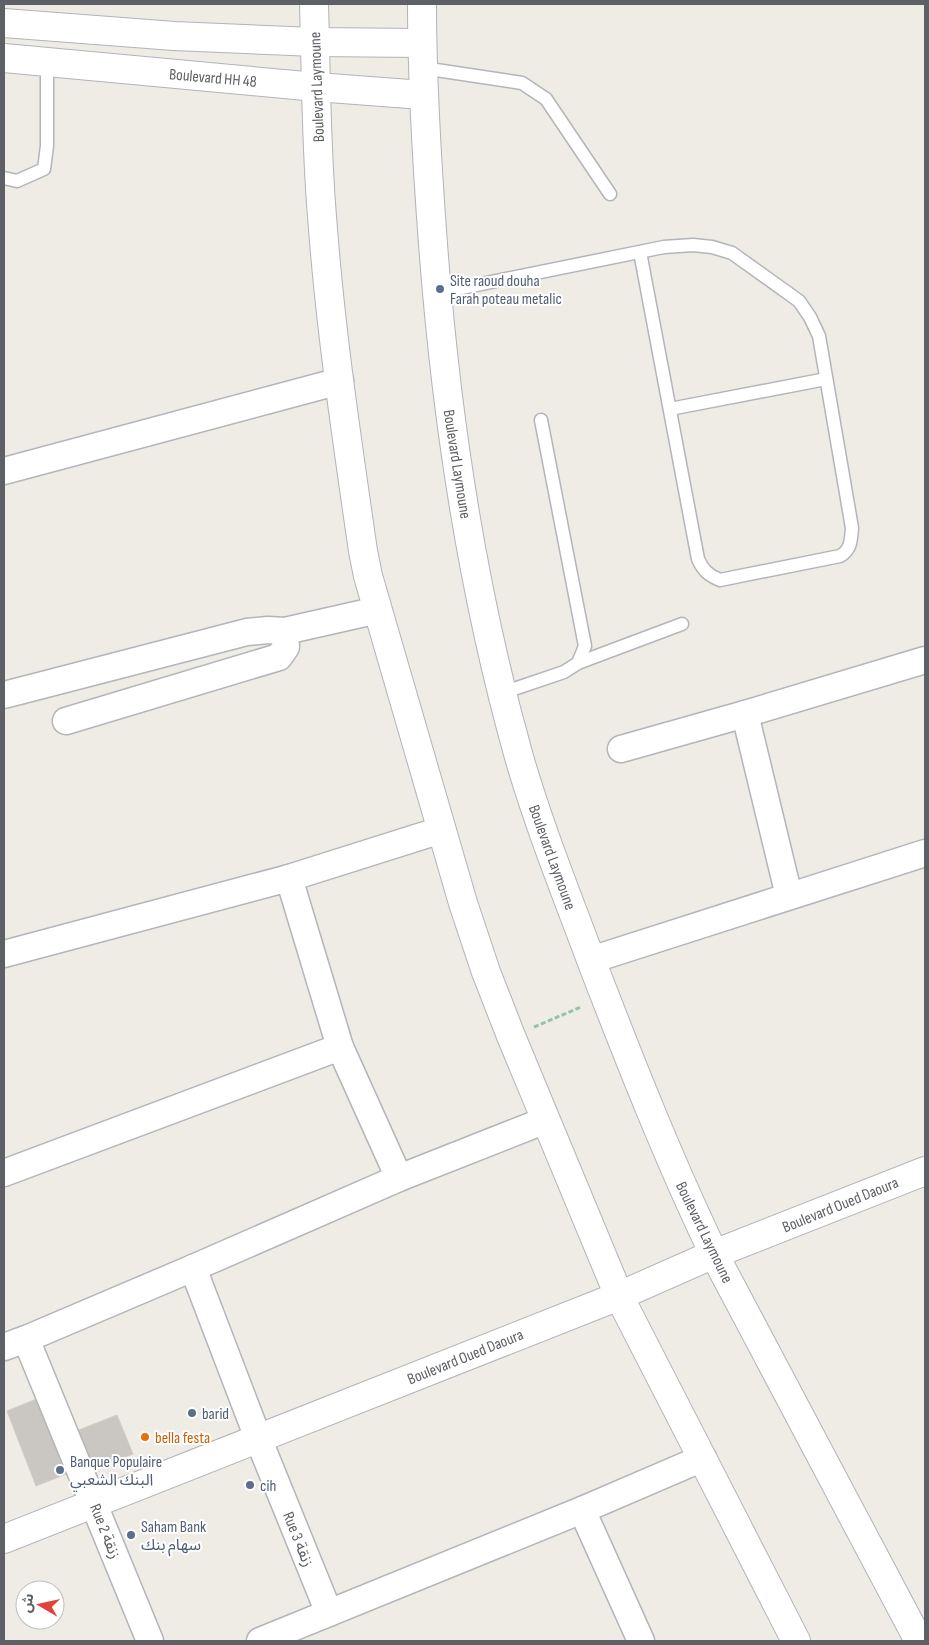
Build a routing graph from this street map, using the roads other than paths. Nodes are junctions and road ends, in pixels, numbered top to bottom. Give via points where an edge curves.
1 (314, 4) edge
2 (422, 4) edge
3 (4, 23) edge
4 (315, 42) junction
5 (422, 56) junction
6 (4, 58) edge
7 (47, 62) junction
8 (316, 87) junction
9 (423, 95) junction
10 (4, 178) edge
11 (610, 194) dead end
12 (640, 252) junction
13 (437, 294) junction
14 (826, 379) junction
15 (340, 381) junction
16 (670, 409) junction
17 (541, 420) dead end
18 (4, 471) edge
19 (378, 610) junction
20 (682, 624) dead end
21 (285, 631) junction
22 (925, 660) edge
23 (578, 663) junction
24 (502, 693) junction
25 (4, 695) edge
26 (745, 714) junction
27 (66, 720) dead end
28 (621, 749) dead end
29 (441, 830) junction
30 (925, 853) edge
31 (289, 878) junction
32 (789, 896) junction
33 (4, 954) edge
34 (591, 960) junction
35 (340, 1047) junction
36 (546, 1120) junction
37 (925, 1171) edge
38 (4, 1173) edge
39 (399, 1178) junction
40 (714, 1254) junction
41 (193, 1268) junction
42 (619, 1296) junction
43 (15, 1343) edge
44 (258, 1438) junction
45 (703, 1458) junction
46 (95, 1503) junction
47 (582, 1510) junction
48 (4, 1539) edge
49 (329, 1613) junction
50 (292, 1636) edge
51 (921, 1639) edge
52 (150, 1641) edge
53 (260, 1641) edge
54 (640, 1641) edge
55 (796, 1641) edge

1 - 4 main road, Boulevard Laymoune
2 - 5 main road, Boulevard Laymoune
3 - 4 main road via 174,36
4 - 5 main road
4 - 8 main road, Boulevard Laymoune
5 - 9 main road, Boulevard Laymoune
5 - 11 lane via 522,83 546,99
6 - 7 main road, Boulevard HH 48
7 - 8 main road, Boulevard HH 48
7 - 10 lane via 44,169 17,180
8 - 9 main road, Boulevard HH 48
8 - 15 main road, Boulevard Laymoune via 322,218
9 - 13 main road, Boulevard Laymoune
12 - 13 lane
12 - 14 lane via 693,245 732,254 799,301 819,336
12 - 16 lane
13 - 24 main road, Boulevard Laymoune via 453,439 476,578
14 - 16 lane
14 - 16 lane via 852,528 847,552 720,580 703,569 698,559
15 - 18 street
15 - 19 main road, Boulevard Laymoune via 363,551
17 - 23 lane via 585,646
19 - 21 street
19 - 29 main road, Boulevard Laymoune
20 - 23 lane
21 - 25 street via 247,632
21 - 27 street via 286,647 279,657
22 - 26 street
23 - 24 lane via 564,672
24 - 34 main road, Boulevard Laymoune via 535,808
26 - 28 street
26 - 32 street
29 - 31 street
29 - 36 main road, Boulevard Laymoune via 486,972
30 - 32 street
31 - 33 street
31 - 35 street
32 - 34 street
34 - 40 main road, Boulevard Laymoune via 638,1080
35 - 38 street
35 - 39 street
36 - 39 street
36 - 42 main road, Boulevard Laymoune
37 - 40 main road, Boulevard Oued Daoura
39 - 41 street
40 - 42 main road, Boulevard Oued Daoura
40 - 51 main road, Boulevard Laymoune
41 - 43 street
41 - 44 street, Rue 3 زنقة
42 - 44 main road, Boulevard Oued Daoura
42 - 45 main road, Boulevard Laymoune
43 - 46 street, Rue 2 زنقة
44 - 46 main road, Boulevard Oued Daoura
44 - 49 street, Rue 3 زنقة
45 - 47 street
45 - 55 main road, Boulevard Laymoune
46 - 48 main road, Boulevard Oued Daoura
46 - 52 street, Rue 2 زنقة
47 - 49 street
47 - 54 street
49 - 50 street
50 - 53 street

